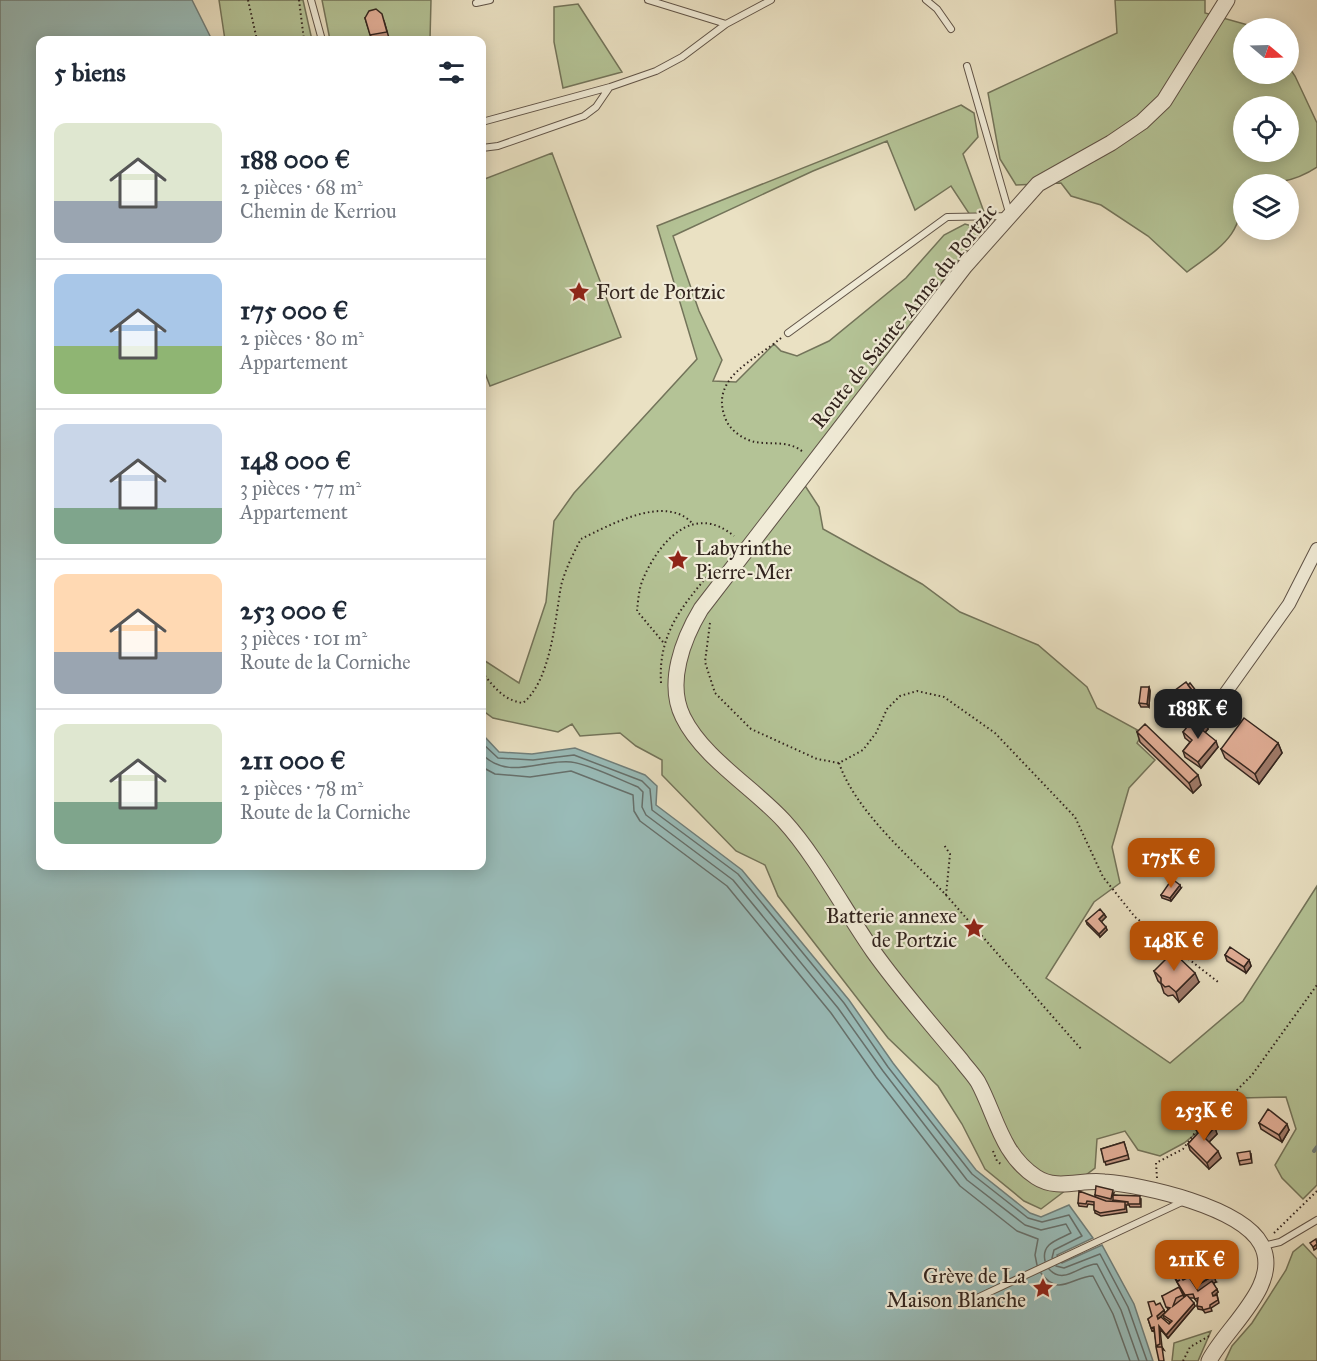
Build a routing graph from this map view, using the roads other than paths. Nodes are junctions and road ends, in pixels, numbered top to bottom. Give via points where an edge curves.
1 (311, 0) edge
2 (489, 0) edge
3 (648, 0) edge
4 (771, 0) edge
5 (926, 0) edge
6 (1227, 0) edge
7 (476, 3) dead end
8 (726, 24) junction
9 (951, 29) dead end
10 (320, 36) edge
11 (968, 66) dead end
12 (610, 87) junction
13 (486, 121) edge
14 (486, 148) edge
15 (1010, 216) junction
16 (788, 333) road end
17 (1317, 549) edge
18 (1207, 719) dead end
19 (1188, 1201) junction
20 (1317, 1220) edge
21 (1262, 1246) junction
22 (980, 1297) dead end
23 (1209, 1361) edge

1 - 10 lane
2 - 7 lane
3 - 8 lane
4 - 8 lane
5 - 9 lane
6 - 15 street, Route de Sainte-Anne du Portzic via 1164,101 1111,143 1038,184
8 - 12 lane via 682,57
11 - 15 lane
12 - 13 lane
12 - 14 lane via 584,116
15 - 16 lane via 947,217
15 - 19 street, Route de Sainte-Anne du Portzic via 965,266 714,591 685,636 678,665 682,716 700,741 785,822 875,953 977,1081 996,1128 1023,1167 1053,1184 1102,1181
17 - 18 street via 1289,604
19 - 21 street, Route de Sainte-Anne du Portzic via 1239,1221
19 - 22 lane via 1175,1203
20 - 21 lane via 1281,1242
21 - 23 street via 1266,1262 1264,1281

